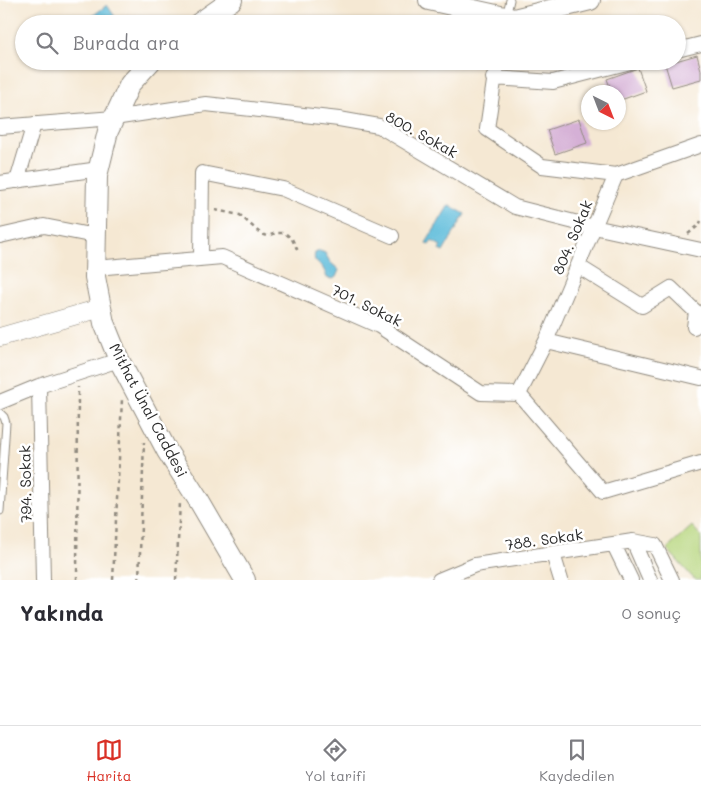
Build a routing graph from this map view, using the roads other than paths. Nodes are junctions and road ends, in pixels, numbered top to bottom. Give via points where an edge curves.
1 (232, 0) edge
2 (429, 0) edge
3 (590, 0) edge
4 (507, 14) edge
5 (211, 15) edge
6 (530, 15) edge
7 (701, 44) edge
8 (686, 48) edge
9 (143, 70) edge
10 (495, 70) edge
11 (600, 70) edge
12 (493, 78) junction
13 (114, 118) junction
14 (34, 124) junction
15 (0, 127) edge
16 (701, 145) edge
17 (99, 168) junction
18 (616, 176) junction
19 (18, 181) junction
20 (0, 183) edge
21 (594, 227) junction
22 (0, 236) edge
23 (95, 236) junction
24 (392, 236) dead end
25 (701, 250) edge
26 (201, 259) junction
27 (578, 266) junction
28 (95, 268) junction
29 (101, 308) junction
30 (694, 327) dead end
31 (0, 338) edge
32 (546, 342) junction
33 (118, 360) junction
34 (701, 378) edge
35 (39, 386) junction
36 (519, 394) junction
37 (0, 402) edge
38 (0, 413) edge
39 (701, 463) edge
40 (0, 511) edge
41 (633, 542) junction
42 (614, 545) junction
43 (553, 554) junction
44 (43, 580) edge
45 (245, 580) edge
46 (439, 580) edge
47 (561, 580) edge
48 (630, 580) edge
49 (650, 580) edge
50 (672, 580) edge

1 - 5 main road
2 - 4 main road
3 - 6 main road
7 - 8 street
9 - 13 main road, Mithat Ünal Caddesi via 130,84
10 - 12 street
11 - 12 street via 554,82
12 - 18 street via 488,129 542,166
13 - 14 street, 800. Sokak
13 - 17 main road, Mithat Ünal Caddesi
13 - 21 street, 800. Sokak via 206,104 379,126 515,207
14 - 15 street, 800. Sokak
14 - 19 street
16 - 18 street
17 - 19 street
17 - 23 main road, Mithat Ünal Caddesi
18 - 21 street, 804. Sokak
19 - 20 street
21 - 25 street, 800. Sokak
21 - 27 street, 804. Sokak
22 - 23 street via 44,226
23 - 28 main road, Mithat Ünal Caddesi
24 - 26 street via 283,189 202,173
26 - 28 street, 701. Sokak
26 - 36 street, 701. Sokak via 222,257 379,326 481,393
27 - 30 street via 642,306 671,288 696,312
27 - 32 street, 804. Sokak
28 - 29 main road, Mithat Ünal Caddesi
29 - 31 street
29 - 33 main road, Mithat Ünal Caddesi
32 - 34 street
32 - 36 street, 804. Sokak
33 - 35 street
33 - 45 main road, Mithat Ünal Caddesi via 167,451
35 - 37 street
35 - 44 street, 794. Sokak
36 - 39 street via 603,492
38 - 40 lane via 6,423
41 - 42 street, 788. Sokak
41 - 49 street
41 - 50 street, 788. Sokak via 655,545
42 - 43 street, 788. Sokak
42 - 48 street
43 - 46 street, 788. Sokak via 475,565
43 - 47 street

